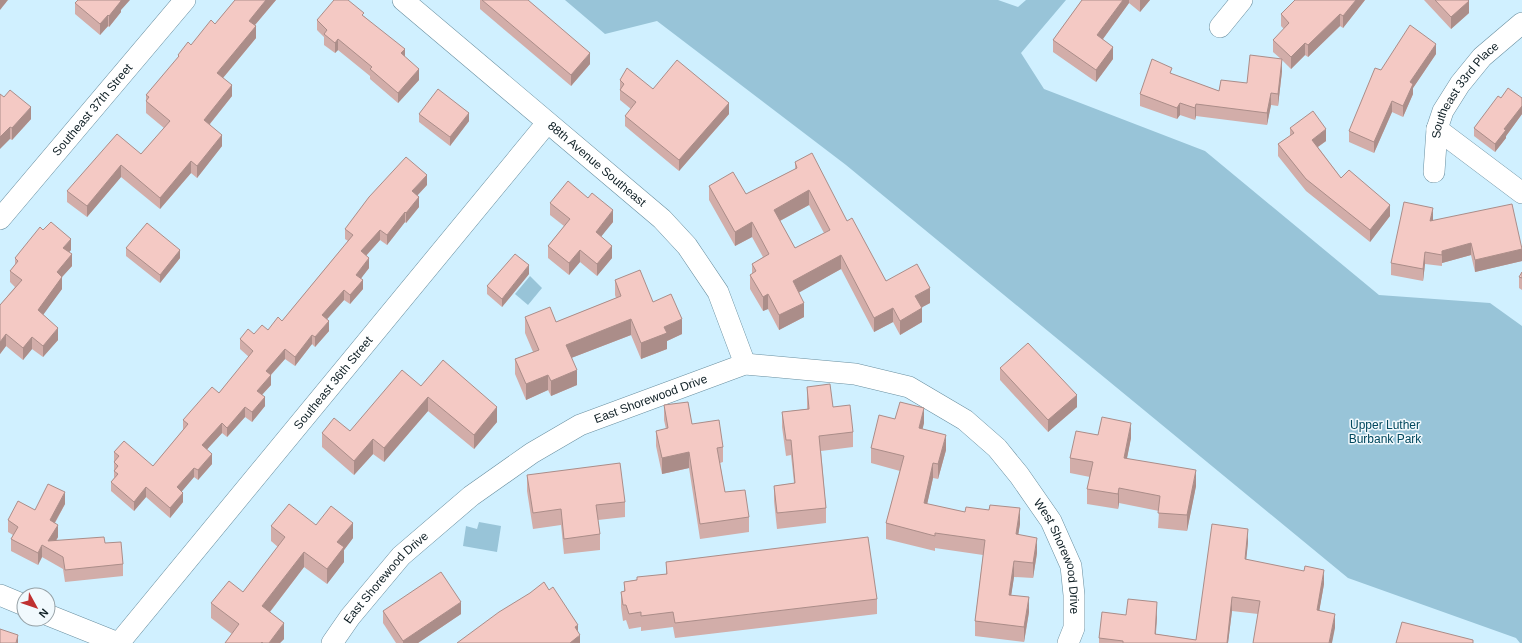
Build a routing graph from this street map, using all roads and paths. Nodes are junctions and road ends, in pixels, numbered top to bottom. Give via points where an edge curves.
1 (185, 0) edge
2 (403, 0) edge
3 (1242, 0) edge
4 (1522, 23) edge
5 (1220, 28) dead end
6 (547, 123) junction
7 (1437, 130) junction
8 (1434, 172) dead end
9 (1522, 193) edge
10 (0, 219) edge
11 (746, 364) junction
12 (1019, 475) joint
13 (0, 595) edge
14 (16, 602) edge
15 (56, 618) edge
16 (118, 643) edge
17 (332, 643) edge
18 (1068, 643) edge

1 - 10 street, Southeast 37th Street
2 - 6 street, 88th Avenue Southeast
3 - 5 street
4 - 7 street, Southeast 33rd Place via 1482,57 1460,84 1443,111
6 - 11 street, 88th Avenue Southeast via 662,219 687,246 718,292
6 - 16 street, Southeast 36th Street
7 - 8 street, Southeast 33rd Place
7 - 9 street
11 - 12 street, East Shorewood Drive via 855,374 909,387 965,420 997,448
11 - 17 street, East Shorewood Drive via 580,425 532,453 471,496 401,556 350,616
12 - 18 street, West Shorewood Drive via 1051,521 1071,566 1074,628
13 - 14 street
15 - 16 street

